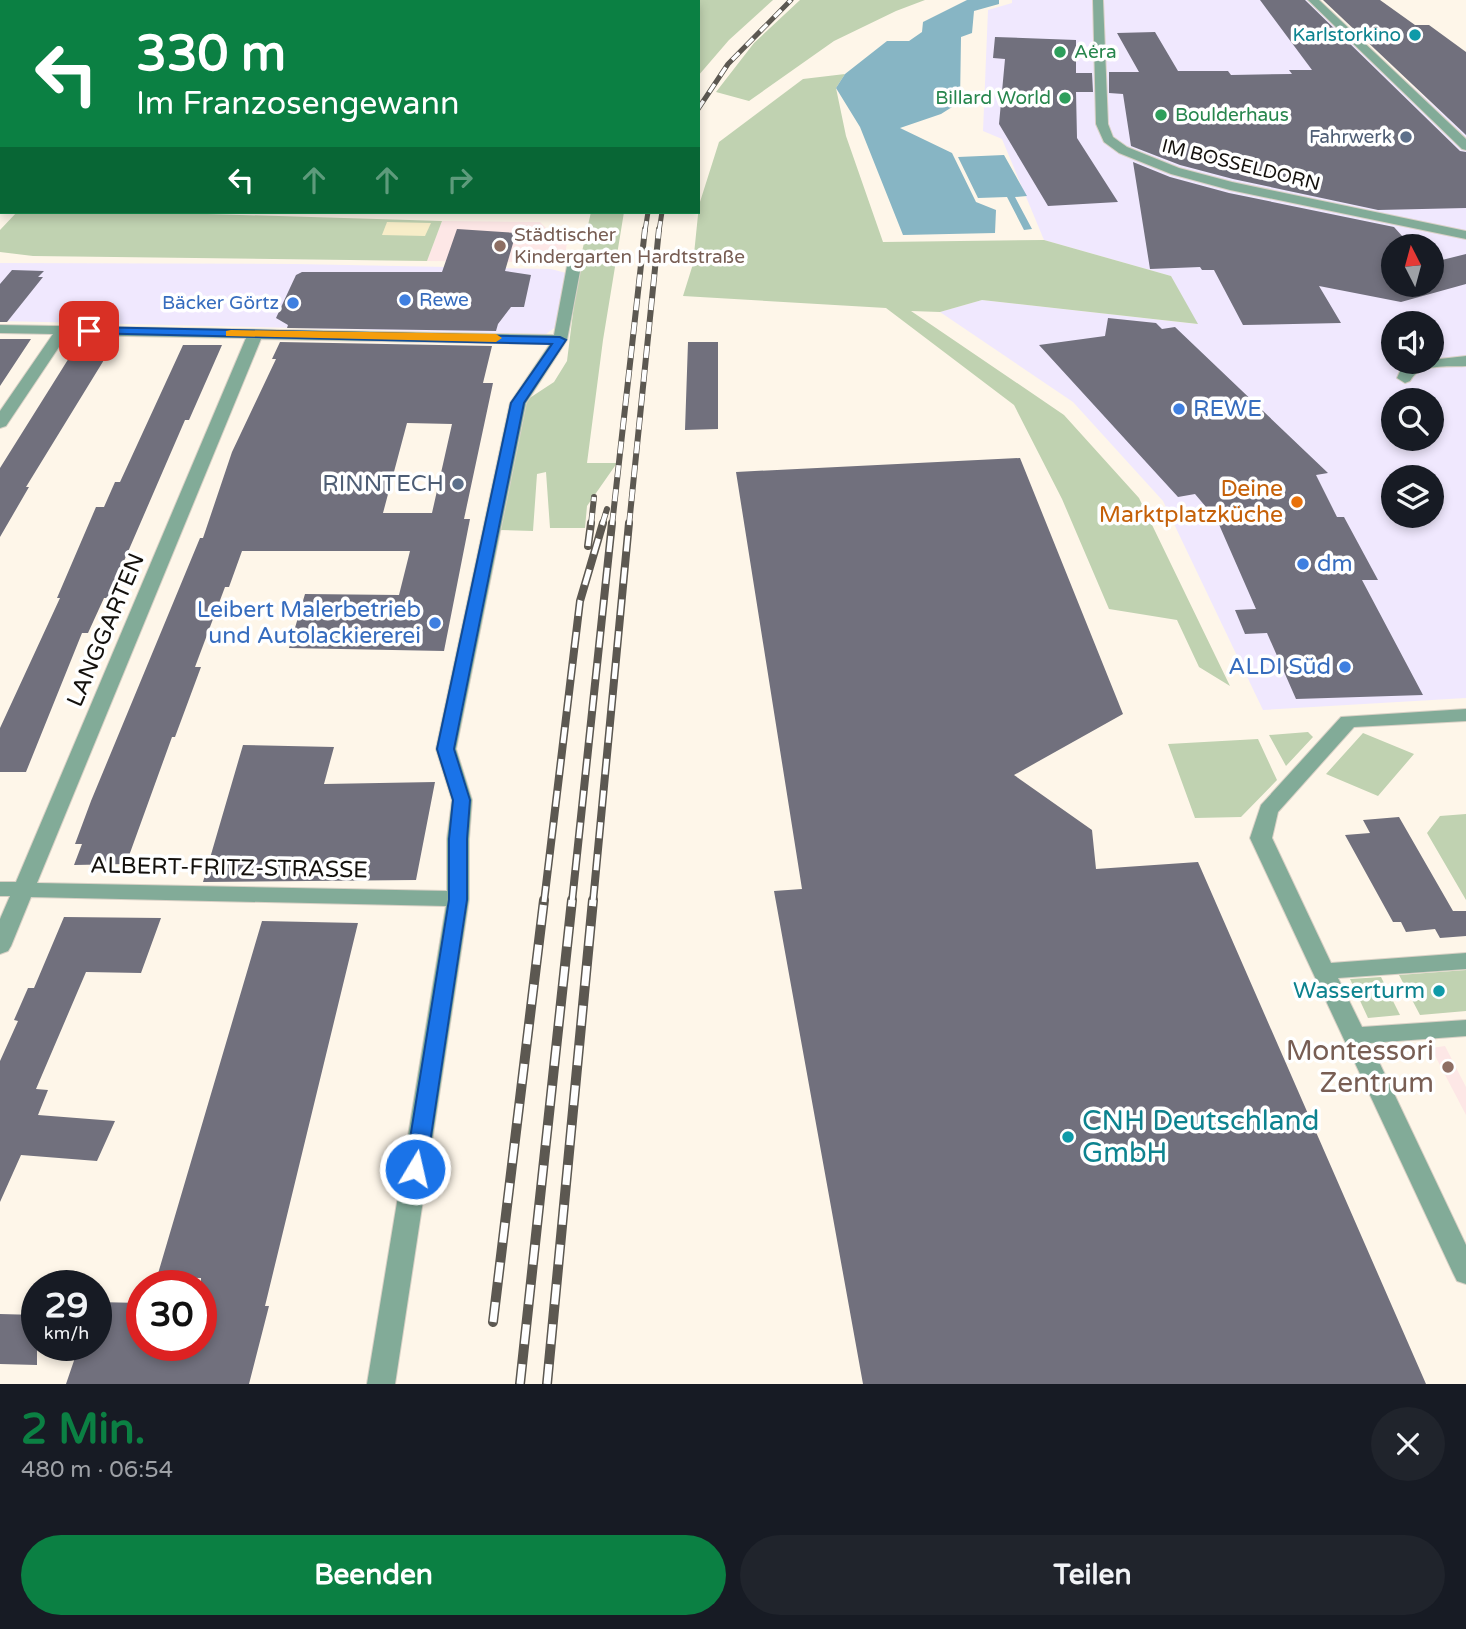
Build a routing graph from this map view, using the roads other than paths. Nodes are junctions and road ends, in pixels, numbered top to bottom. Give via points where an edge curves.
1 (1098, 0) edge
2 (1313, 0) edge
3 (1466, 146) edge
4 (1466, 235) edge
5 (574, 266) dead end
6 (0, 329) edge
7 (63, 330) junction
8 (256, 334) junction
9 (560, 340) junction
10 (1466, 361) edge
11 (1405, 378) dead end
12 (0, 424) edge
13 (1466, 715) edge
14 (0, 889) edge
15 (24, 890) junction
16 (458, 900) junction
17 (0, 946) edge
18 (1466, 961) edge
19 (1323, 971) junction
20 (1466, 1028) edge
21 (1354, 1036) junction
22 (1466, 1273) edge
23 (381, 1384) edge

1 - 4 street, IM BOSSELDORN via 1102,124 1108,139 1123,150 1206,180
2 - 3 street
5 - 9 street
6 - 7 street
7 - 8 street
7 - 12 street
8 - 9 street
8 - 15 street, LANGGARTEN
9 - 16 street via 517,403 446,749 462,800
10 - 11 street via 1411,367
13 - 19 street via 1348,721 1268,810 1261,838
14 - 15 street, ALBERT-FRITZ-STRASSE
15 - 16 street, ALBERT-FRITZ-STRASSE
15 - 17 street, LANGGARTEN
16 - 23 street
18 - 19 street
19 - 21 street
20 - 21 street
21 - 22 street

